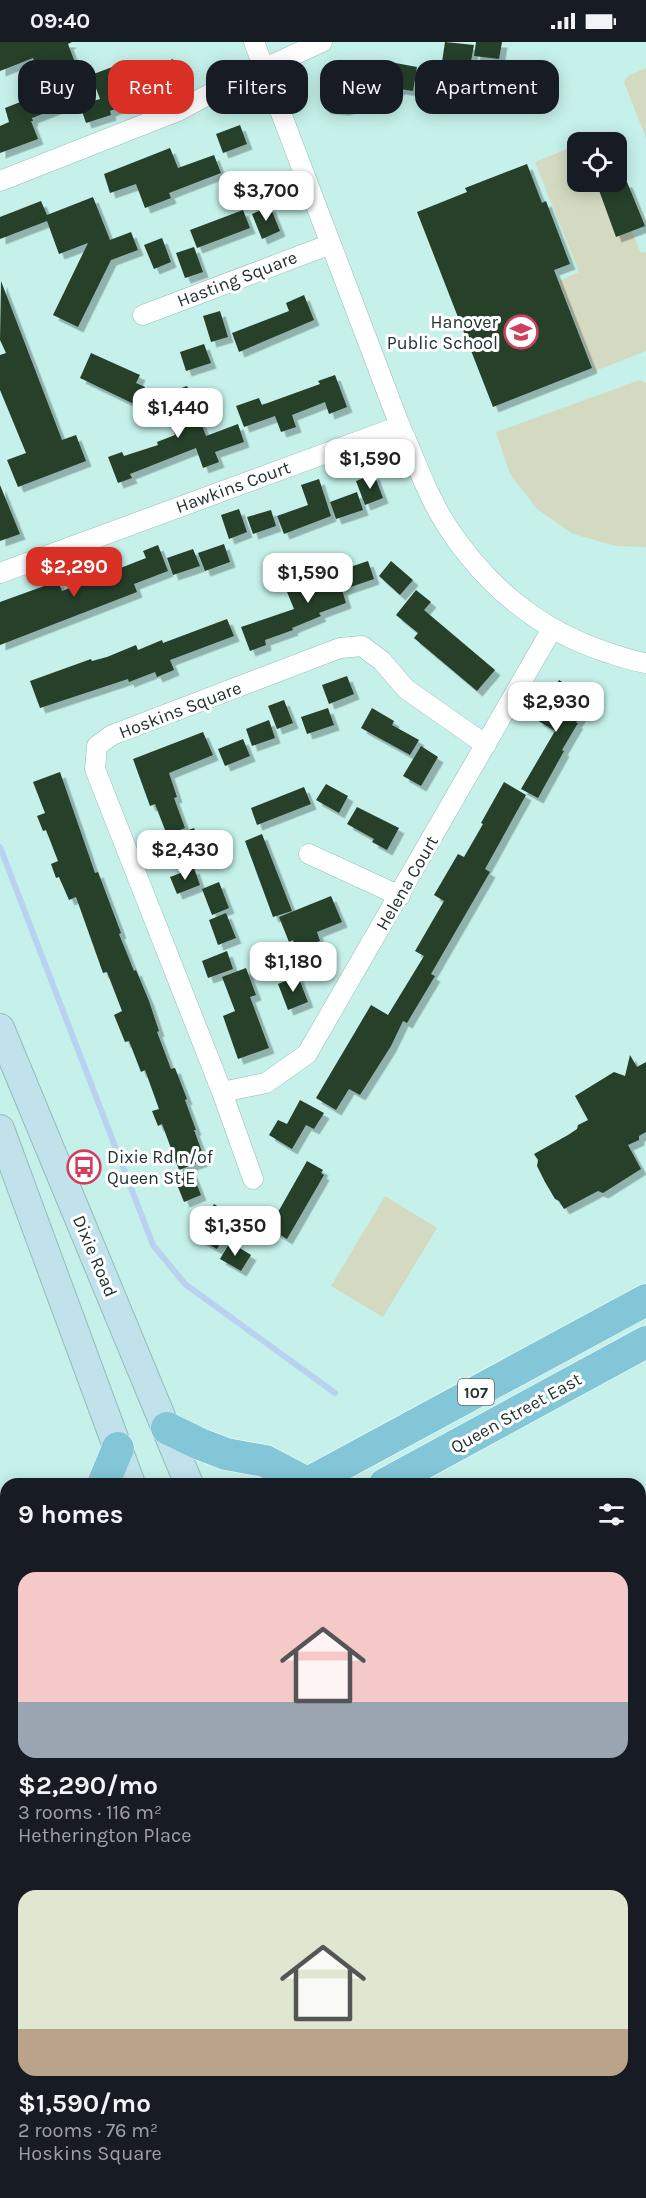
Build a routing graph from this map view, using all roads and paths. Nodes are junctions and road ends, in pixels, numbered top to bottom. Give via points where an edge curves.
1 (254, 42) edge
2 (322, 42) edge
3 (261, 60) edge
4 (283, 60) edge
5 (206, 96) edge
6 (281, 114) edge
7 (0, 181) edge
8 (331, 244) junction
9 (144, 315) dead end
10 (400, 426) junction
11 (0, 573) edge
12 (552, 629) junction
13 (646, 663) edge
14 (486, 745) junction
15 (309, 854) dead end
16 (400, 896) junction
17 (0, 1028) edge
18 (9, 1076) edge
19 (222, 1092) junction
20 (0, 1128) edge
21 (253, 1179) dead end
22 (646, 1300) edge
23 (646, 1342) edge
24 (167, 1428) junction
25 (118, 1448) junction
26 (106, 1478) edge
27 (129, 1478) edge
28 (187, 1478) edge
29 (297, 1478) edge
30 (315, 1478) edge
31 (397, 1478) edge

1 - 3 street
2 - 4 street
5 - 7 street via 178,111
6 - 8 street
8 - 9 street, Hasting Square
8 - 10 street
10 - 11 street, Hawkins Court
10 - 12 street via 446,525 475,565 510,600
12 - 13 street via 587,645
12 - 14 street, Helena Court
14 - 16 street, Helena Court
14 - 19 street, Hoskins Square via 406,689 362,646 340,648 112,735 97,746 94,769
15 - 16 street
16 - 19 street, Helena Court via 307,1054 266,1083
17 - 18 main road, Dixie Road
18 - 24 main road, Dixie Road
19 - 21 street, Hoskins Square
20 - 25 main road
22 - 30 main road, Queen Street East / 107
23 - 31 main road, Queen Street East / 107
24 - 28 main road, Dixie Road
24 - 29 main road via 226,1454 266,1461
25 - 26 main road
25 - 27 main road

